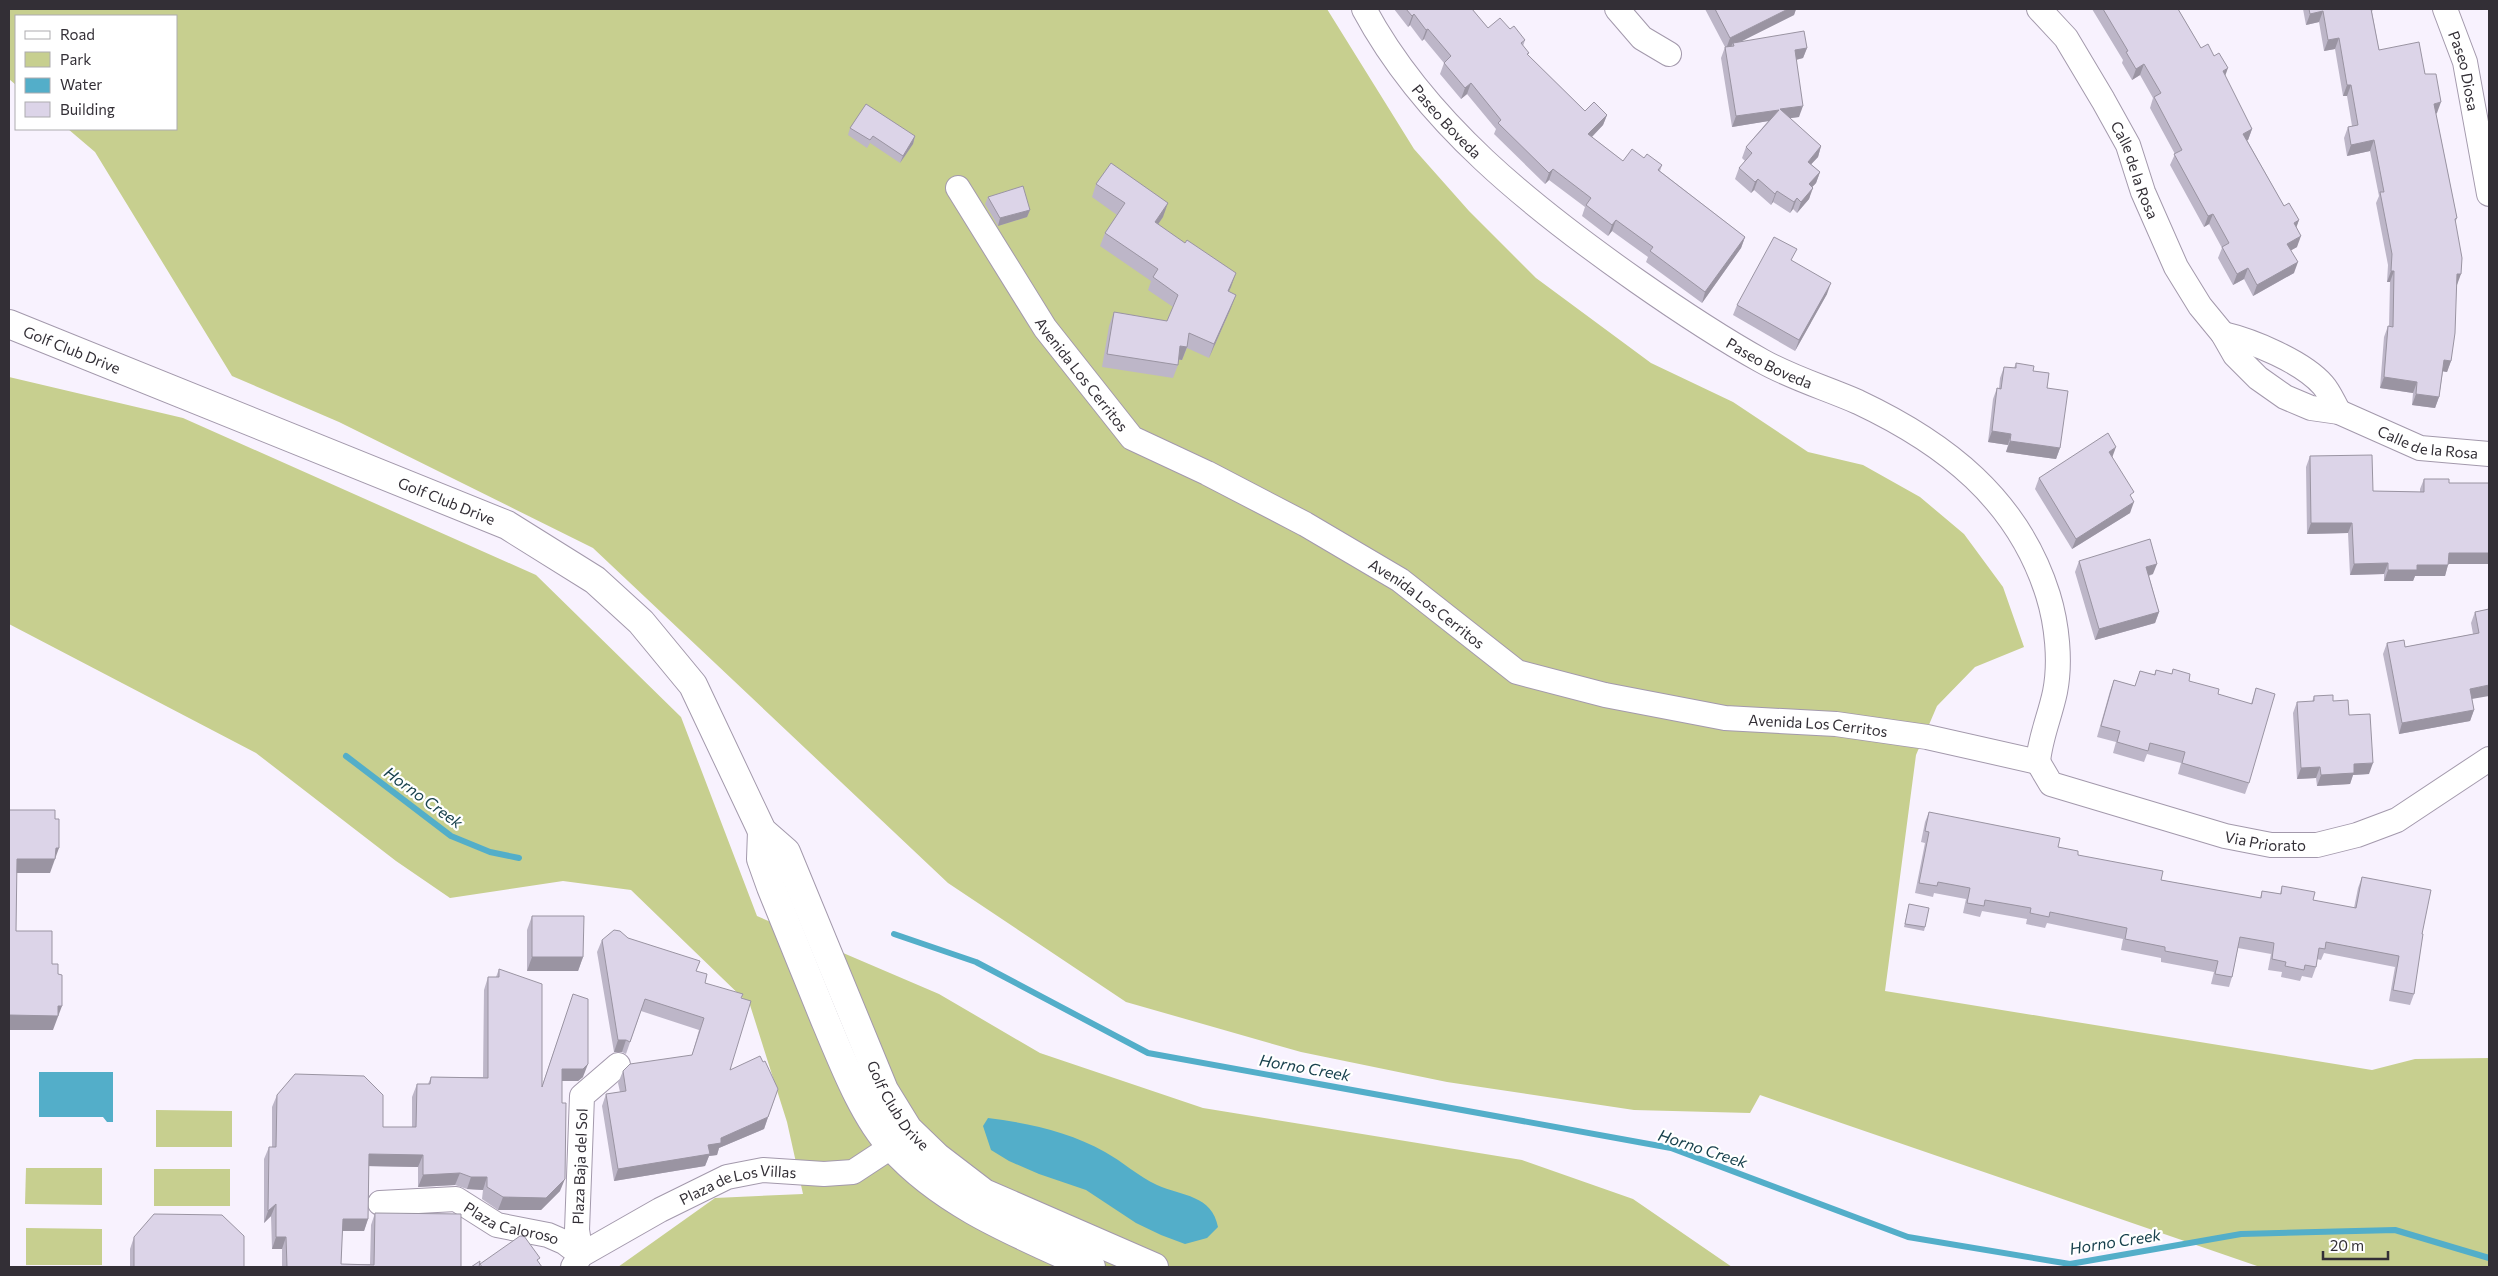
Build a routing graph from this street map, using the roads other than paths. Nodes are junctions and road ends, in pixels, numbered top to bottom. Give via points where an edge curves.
1 (1364, 9) edge
2 (1617, 9) edge
3 (2039, 9) edge
4 (2445, 9) edge
5 (1669, 54) dead end
6 (958, 188) dead end
7 (2489, 194) edge
8 (9, 324) edge
9 (2224, 334) junction
10 (2339, 412) junction
11 (2489, 450) edge
12 (2489, 454) edge
13 (2489, 759) edge
14 (2038, 762) junction
15 (618, 1065) dead end
16 (900, 1138) junction
17 (380, 1203) dead end
18 (577, 1261) edge
19 (1091, 1267) edge
20 (1154, 1267) edge

1 - 14 street, Paseo Boveda via 1382,42 1432,106 1486,160 1575,238 1670,304 1763,362 1857,402 1915,432 1950,455 1986,489 2012,519 2032,553 2049,597 2057,645 2056,690 2039,747
2 - 5 street via 1642,38
3 - 9 street, Calle de la Rosa via 2066,38 2103,100 2128,145 2146,199 2176,267 2200,306
4 - 7 street, Paseo Diosa via 2465,62
6 - 14 street, Avenida Los Cerritos via 1045,328 1132,438 1305,524 1400,580 1517,672 1605,695 1725,718 1836,724 1927,737
8 - 16 street, Golf Club Drive via 507,525 595,580 640,622 693,685 762,831 786,852 884,1090
9 - 10 street via 2246,340 2301,367 2324,386
9 - 10 street, Calle de la Rosa via 2235,355 2258,378 2285,397 2311,408
10 - 12 street, Calle de la Rosa via 2420,448
11 - 12 street
13 - 14 street, Via Priorato via 2397,820 2358,835 2317,845 2280,845 2225,836 2051,784
15 - 18 street, Plaza Baja del Sol via 582,1096
16 - 18 street, Plaza de Los Villas via 866,1165 842,1174 763,1170 727,1177 660,1210
16 - 19 street, Golf Club Drive via 919,1173 964,1207
16 - 20 street, Golf Club Drive via 937,1157 984,1193
17 - 18 street, Plaza Caloroso via 456,1199 497,1225 548,1235 564,1242

